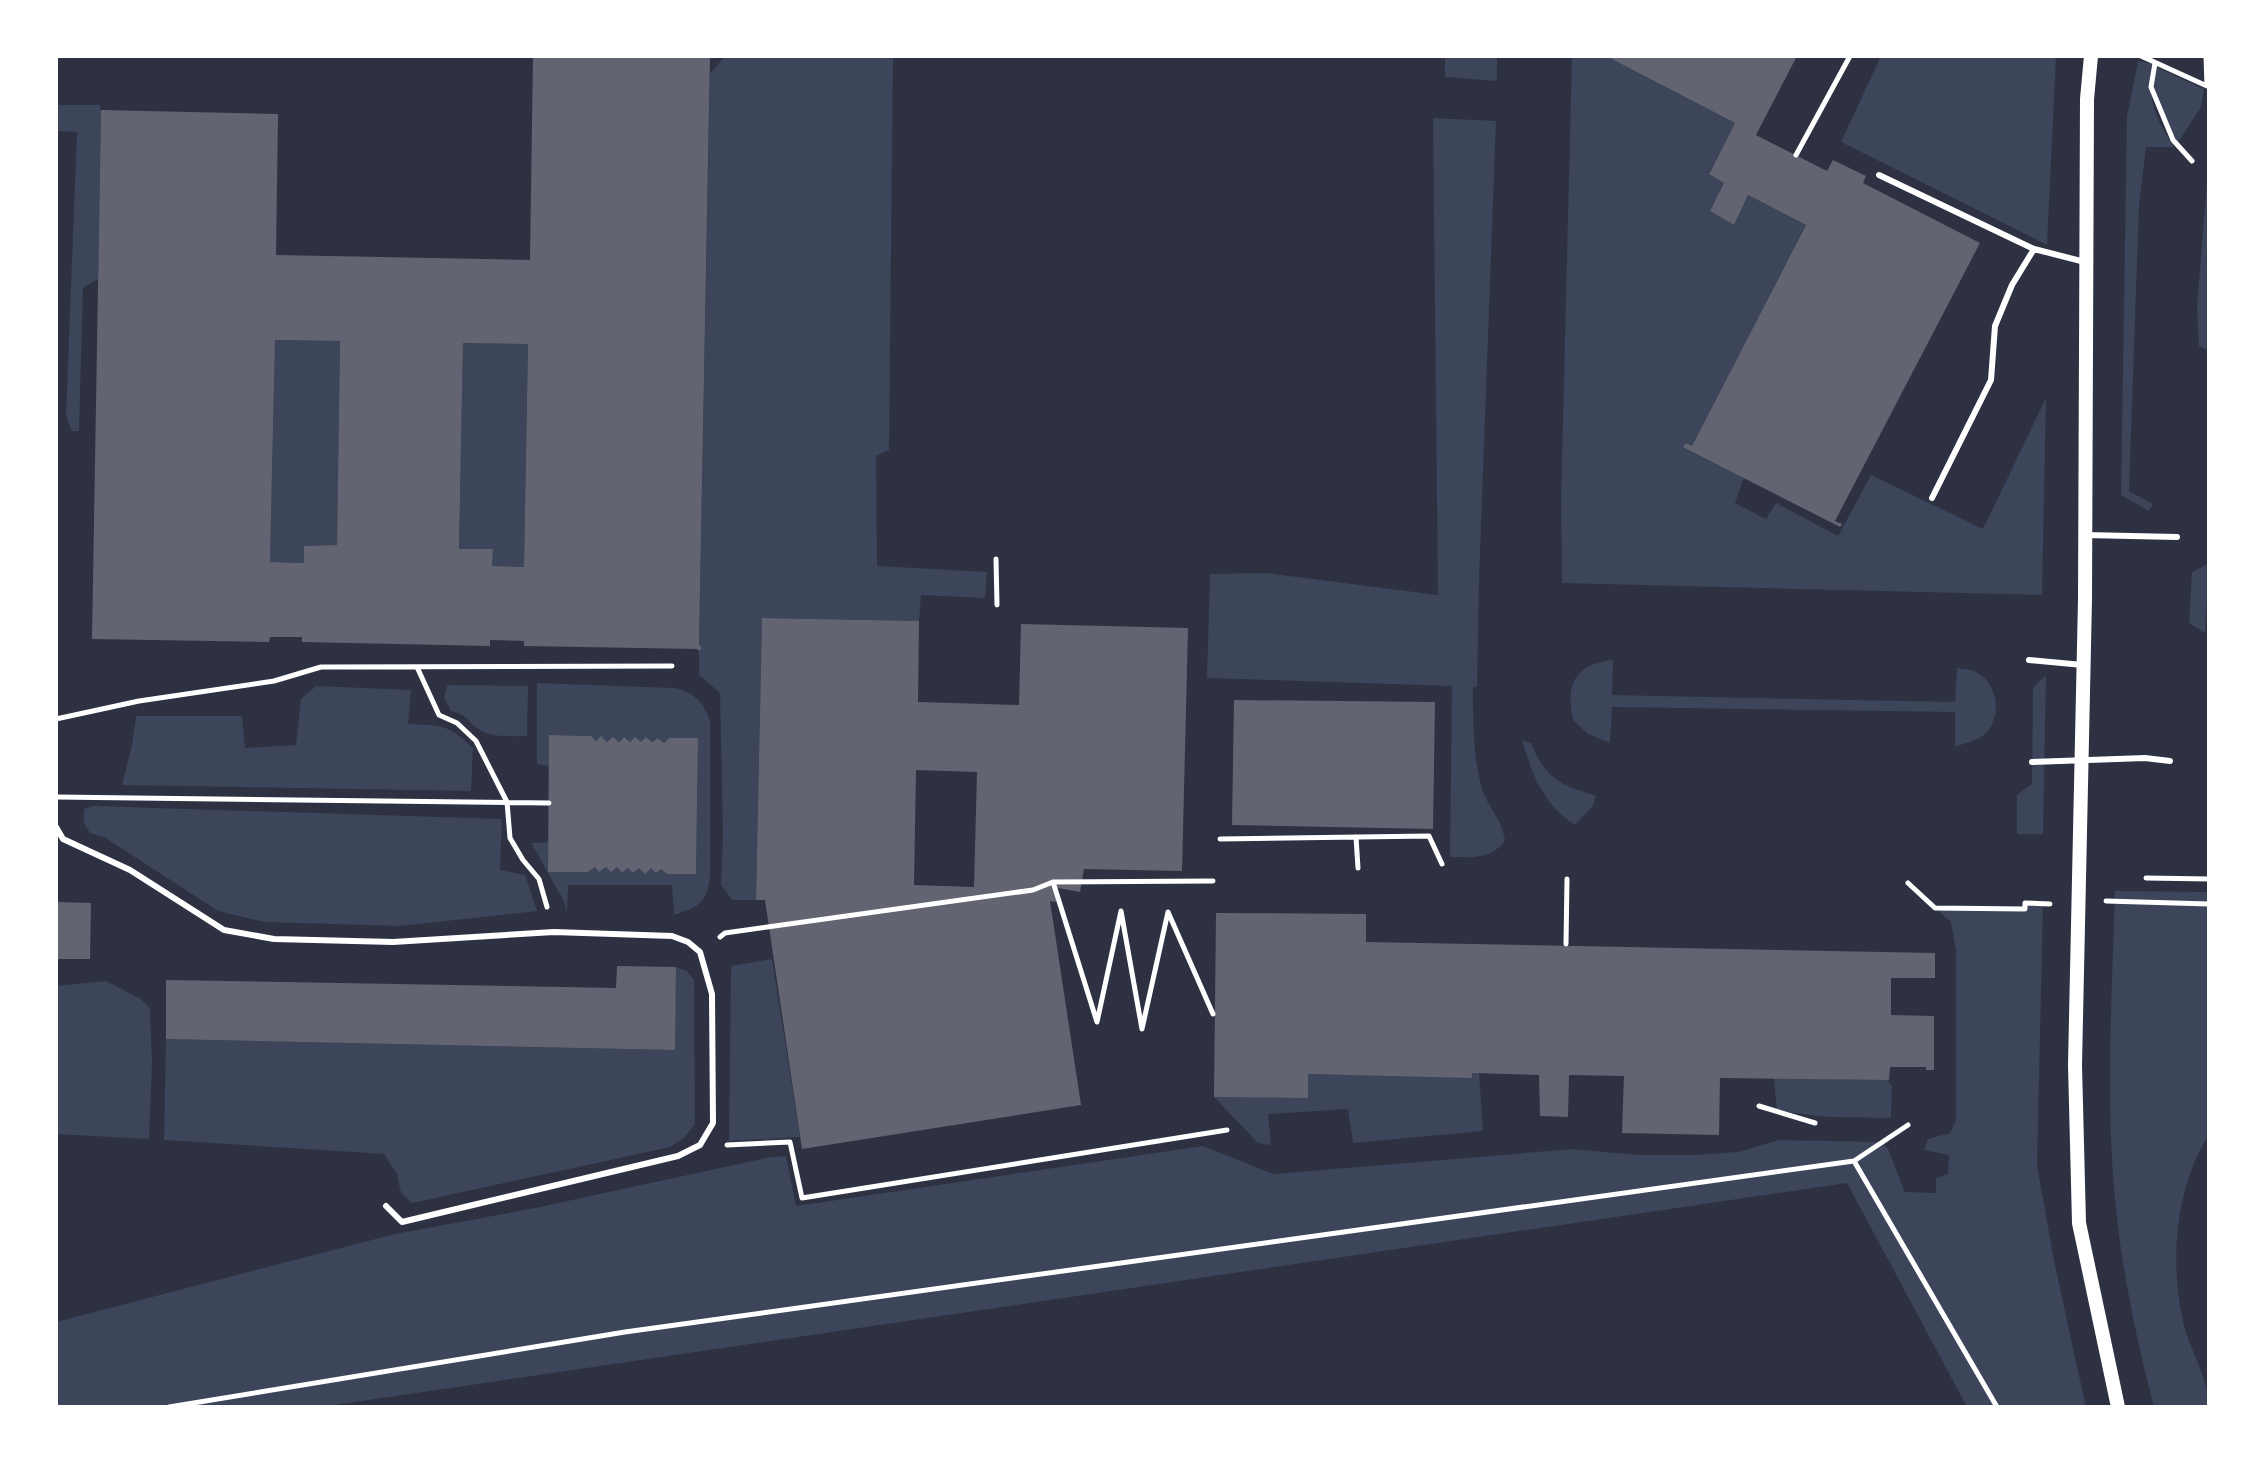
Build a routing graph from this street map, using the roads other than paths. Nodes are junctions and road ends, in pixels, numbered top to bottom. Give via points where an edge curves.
1 (2091, 56) edge
2 (1879, 175) dead end
3 (2034, 249) junction
4 (2085, 262) junction
5 (1932, 498) dead end
6 (2085, 535) junction
7 (2177, 537) dead end
8 (2029, 660) dead end
9 (2083, 665) junction
10 (2081, 761) junction
11 (2170, 761) dead end
12 (2032, 762) dead end
13 (56, 827) edge
14 (386, 1206) dead end
15 (2118, 1407) edge

1 - 4 street
2 - 3 lane
3 - 4 lane
3 - 5 lane via 1995,326 1991,380
4 - 6 street
6 - 7 lane
6 - 9 street
8 - 9 lane
9 - 10 street
10 - 11 lane
10 - 12 lane
10 - 15 street via 2075,1065 2079,1223
13 - 14 lane via 63,839 130,870 224,930 274,939 393,942 554,932 672,936 700,952 712,994 714,1090 713,1123 700,1145 678,1156 402,1222

